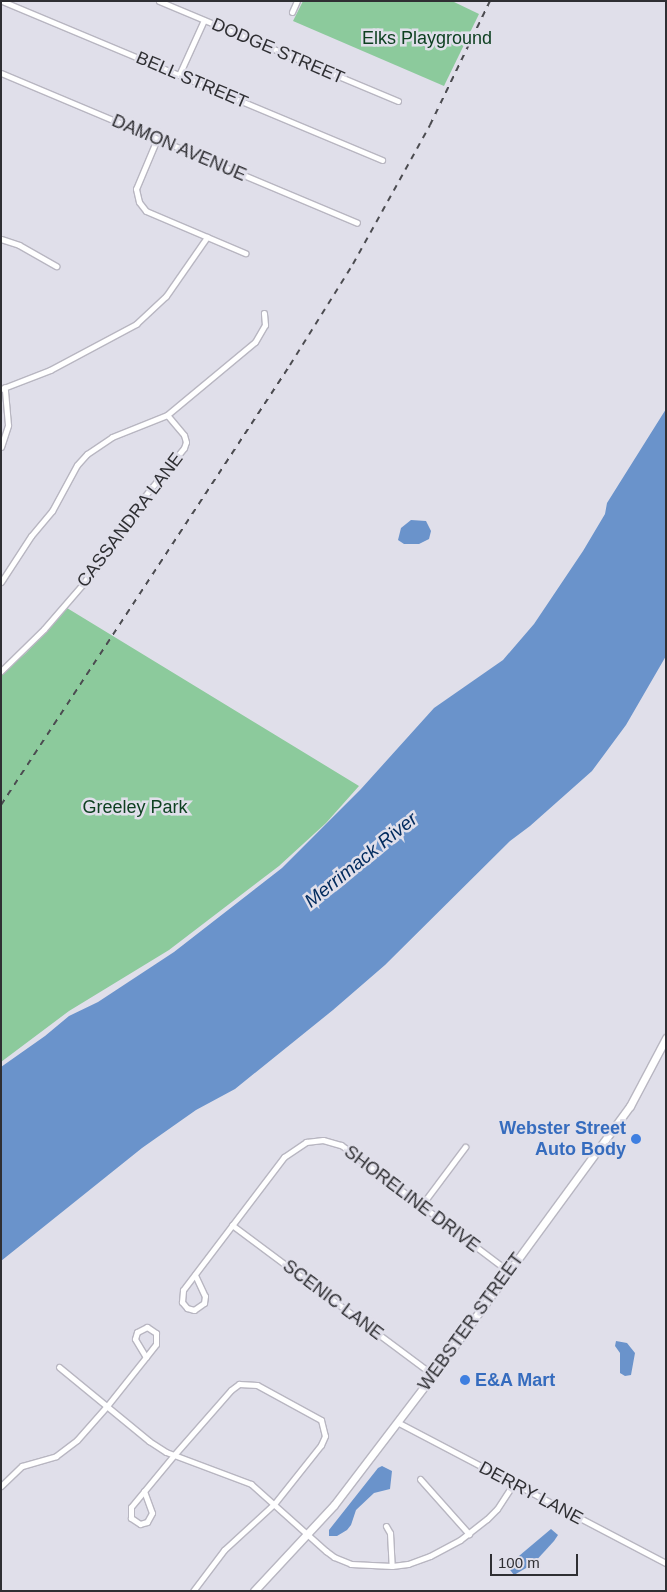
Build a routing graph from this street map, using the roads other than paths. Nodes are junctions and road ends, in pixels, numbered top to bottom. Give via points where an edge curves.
1 (2, 1) edge
2 (159, 1) edge
3 (297, 1) edge
4 (292, 12) dead end
5 (204, 20) junction
6 (1, 74) edge
7 (179, 75) junction
8 (398, 101) dead end
9 (157, 139) junction
10 (382, 160) dead end
11 (357, 223) dead end
12 (206, 237) junction
13 (1, 239) edge
14 (245, 253) dead end
15 (56, 266) dead end
16 (264, 313) dead end
17 (3, 388) edge
18 (167, 414) junction
19 (1, 447) edge
20 (1, 582) edge
21 (1, 671) edge
22 (666, 1038) edge
23 (465, 1147) dead end
24 (421, 1206) junction
25 (232, 1225) junction
26 (508, 1271) junction
27 (195, 1275) junction
28 (146, 1357) junction
29 (59, 1367) dead end
30 (433, 1376) junction
31 (107, 1406) junction
32 (397, 1422) junction
33 (174, 1455) junction
34 (420, 1479) dead end
35 (513, 1484) junction
36 (1, 1486) edge
37 (144, 1491) junction
38 (274, 1504) junction
39 (386, 1526) dead end
40 (469, 1534) junction
41 (308, 1535) junction
42 (666, 1563) edge
43 (392, 1566) junction
44 (193, 1591) edge
45 (254, 1591) edge

1 - 7 street, BELL STREET
2 - 5 street, DODGE STREET
3 - 4 street
5 - 7 street
5 - 8 street, DODGE STREET
6 - 9 street, DAMON AVENUE
7 - 10 street, BELL STREET
9 - 11 street, DAMON AVENUE
9 - 12 street via 136,189 139,202 146,210
12 - 14 street
12 - 17 street via 166,296 136,324 50,370
13 - 15 street via 19,245
16 - 18 street via 265,325 256,342
17 - 19 street via 8,425
18 - 20 street via 112,437 87,454 52,511
18 - 21 street, CASSANDRA LANE via 184,435 184,448 69,600 38,636
22 - 26 main road, WEBSTER STREET via 630,1106
23 - 24 street
24 - 25 street, SHORELINE DRIVE via 341,1145 315,1140 298,1146 284,1157
24 - 26 street, SHORELINE DRIVE
25 - 27 street, SHORELINE DRIVE
25 - 30 street, SCENIC LANE
26 - 30 main road, WEBSTER STREET
27 - 27 street, SHORELINE DRIVE via 205,1300 198,1309 190,1309 181,1298
28 - 28 street via 135,1339 137,1332 147,1327 154,1330 157,1340
28 - 31 street
29 - 31 street
30 - 32 main road, WEBSTER STREET
31 - 33 street via 149,1441
31 - 36 street via 64,1452 22,1466
32 - 35 street, DERRY LANE
32 - 41 main road, WEBSTER STREET
33 - 37 street
33 - 38 street via 246,1482
33 - 38 street via 233,1388 243,1383 257,1385 318,1417 324,1425 325,1436 321,1445
34 - 40 street
35 - 40 street via 497,1509
35 - 42 street, DERRY LANE
37 - 37 street via 152,1513 147,1522 140,1524 133,1521 130,1511
38 - 41 street
38 - 44 street via 224,1550
39 - 43 street via 390,1533
40 - 43 street via 430,1556
41 - 43 street via 342,1561 362,1566
41 - 45 main road, WEBSTER STREET

